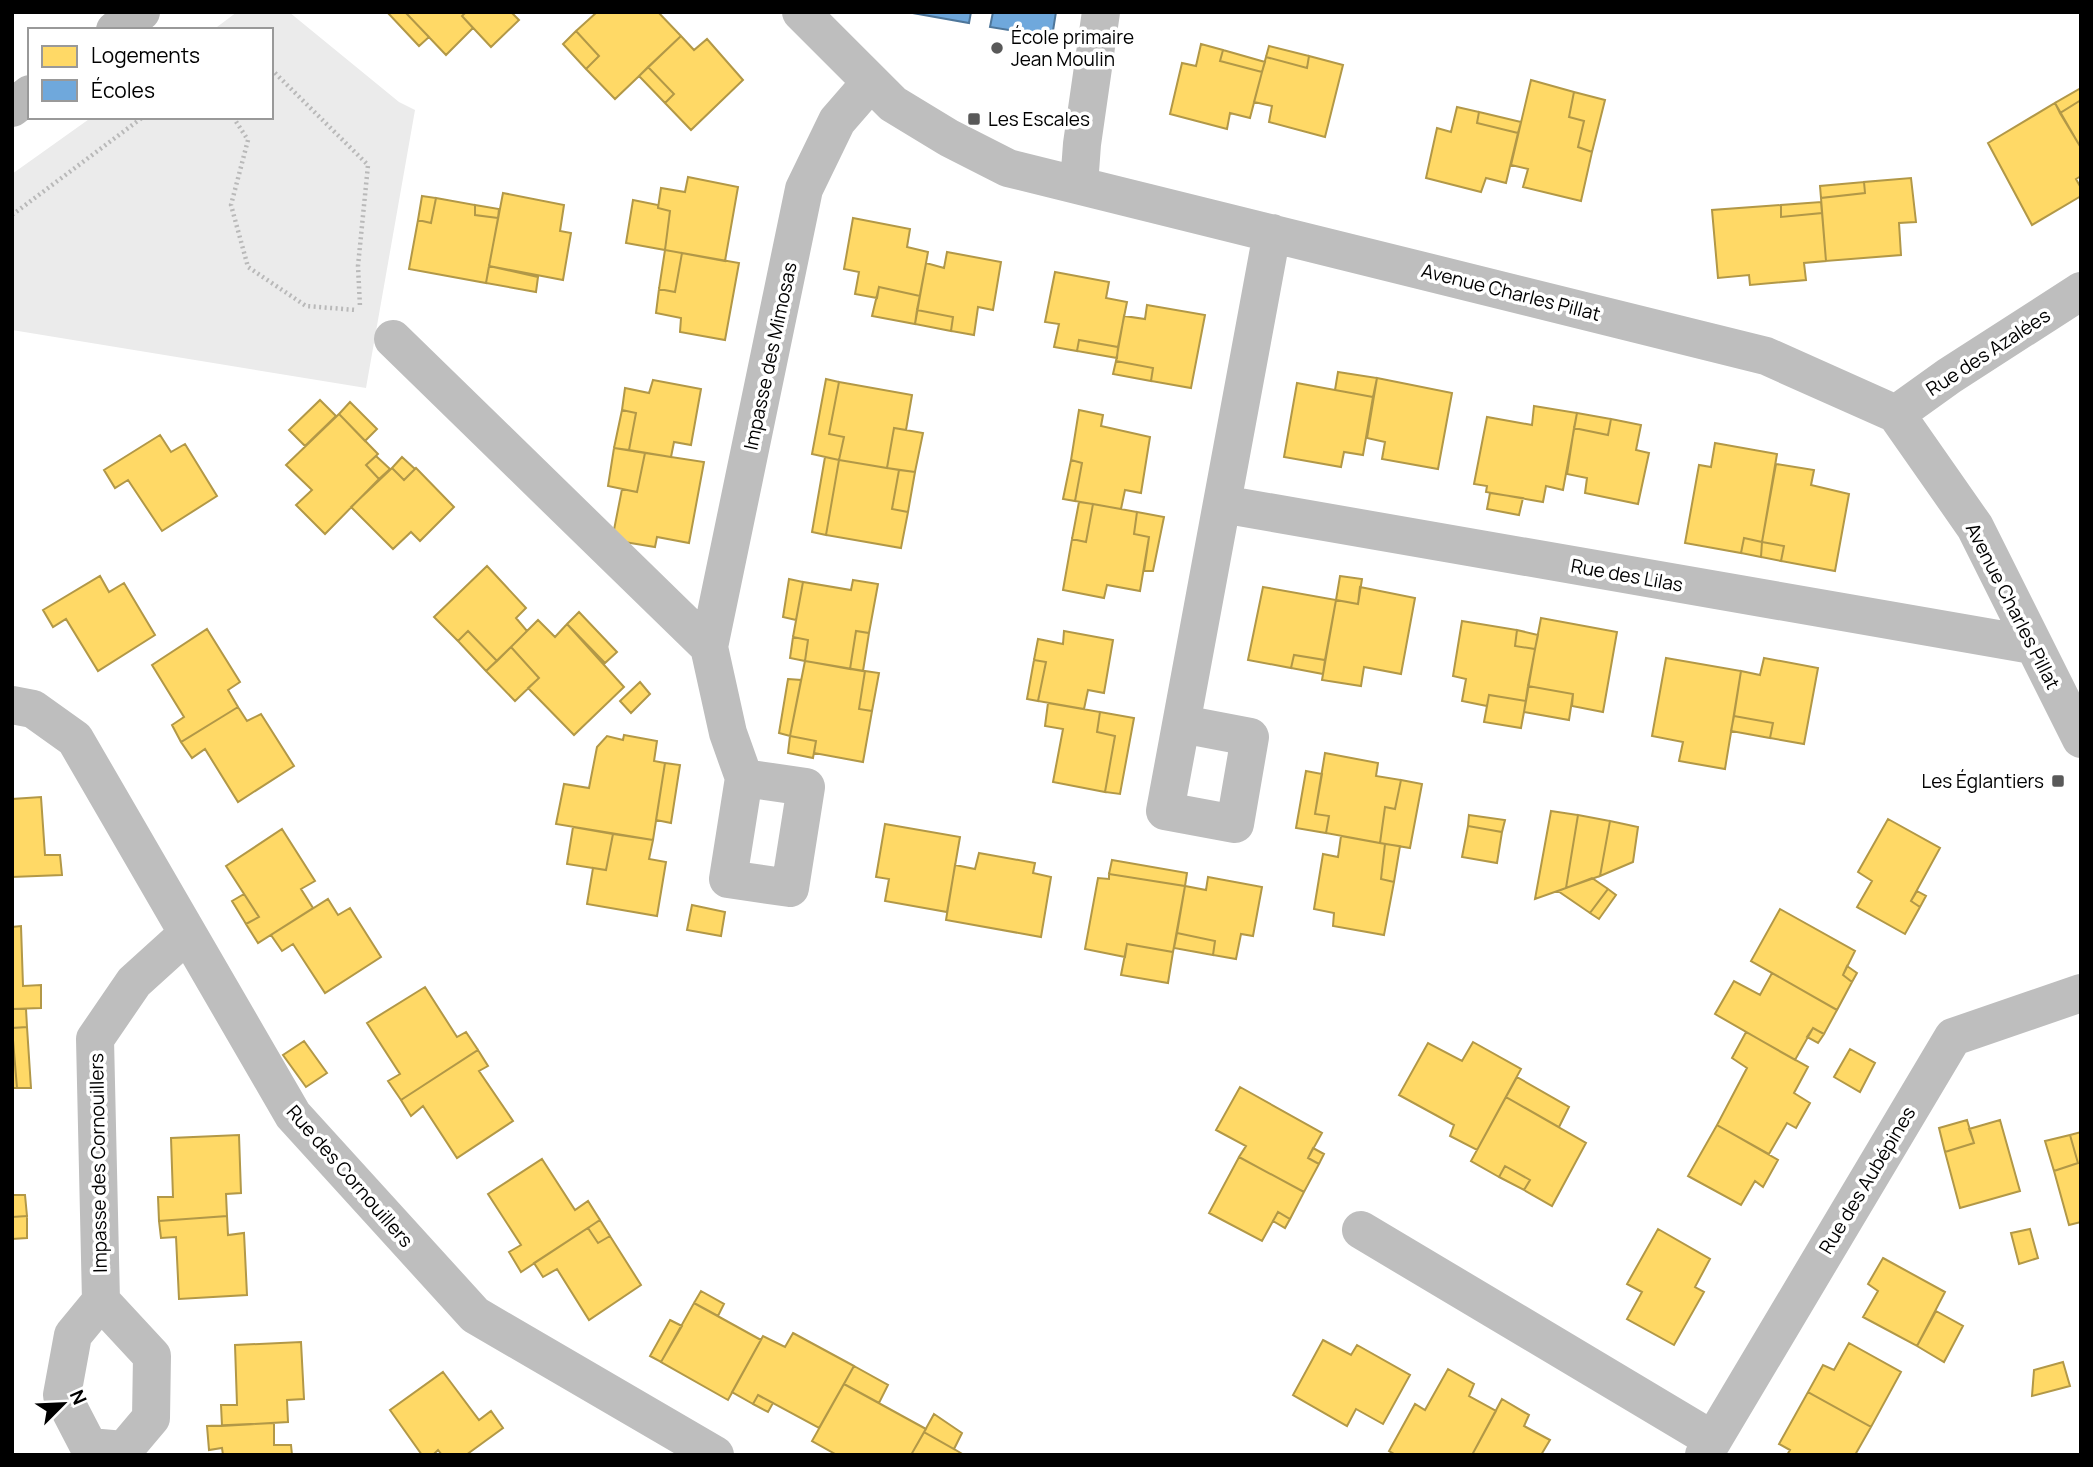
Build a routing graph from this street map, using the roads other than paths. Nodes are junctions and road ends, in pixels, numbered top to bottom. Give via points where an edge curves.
1 (141, 12) edge
2 (801, 12) edge
3 (1101, 12) edge
4 (118, 28) edge
5 (870, 83) junction
6 (28, 96) edge
7 (12, 108) edge
8 (1079, 185) junction
9 (1272, 233) junction
10 (2081, 291) edge
11 (393, 339) dead end
12 (1896, 414) junction
13 (1222, 505) junction
14 (2032, 645) junction
15 (709, 647) junction
16 (12, 705) edge
17 (1182, 724) dead end
18 (2081, 739) edge
19 (744, 778) dead end
20 (187, 934) junction
21 (2081, 993) edge
22 (1361, 1230) dead end
23 (101, 1301) dead end
24 (1708, 1447) edge
25 (715, 1455) edge

1 - 4 street
2 - 5 street, Avenue Charles Pillat
3 - 8 street
5 - 8 street, Avenue Charles Pillat via 949,138 1008,168
5 - 15 street, Impasse des Mimosas via 837,121 804,189
6 - 7 street
8 - 9 street, Avenue Charles Pillat
9 - 12 street, Avenue Charles Pillat via 1766,356
9 - 13 street
10 - 12 street, Rue des Azalées
11 - 15 street
12 - 14 street, Avenue Charles Pillat via 1975,527
13 - 14 street, Rue des Lilas
13 - 17 street
14 - 18 street, Avenue Charles Pillat
15 - 19 street, Impasse des Mimosas via 728,733
16 - 20 street, Rue des Cornouillers via 33,709 75,739
20 - 23 street, Impasse des Cornouillers via 134,982 95,1038
20 - 25 street, Rue des Cornouillers via 293,1115 475,1315
21 - 24 street, Rue des Aubépines via 1953,1037
22 - 24 street, Rue des Aubépines

